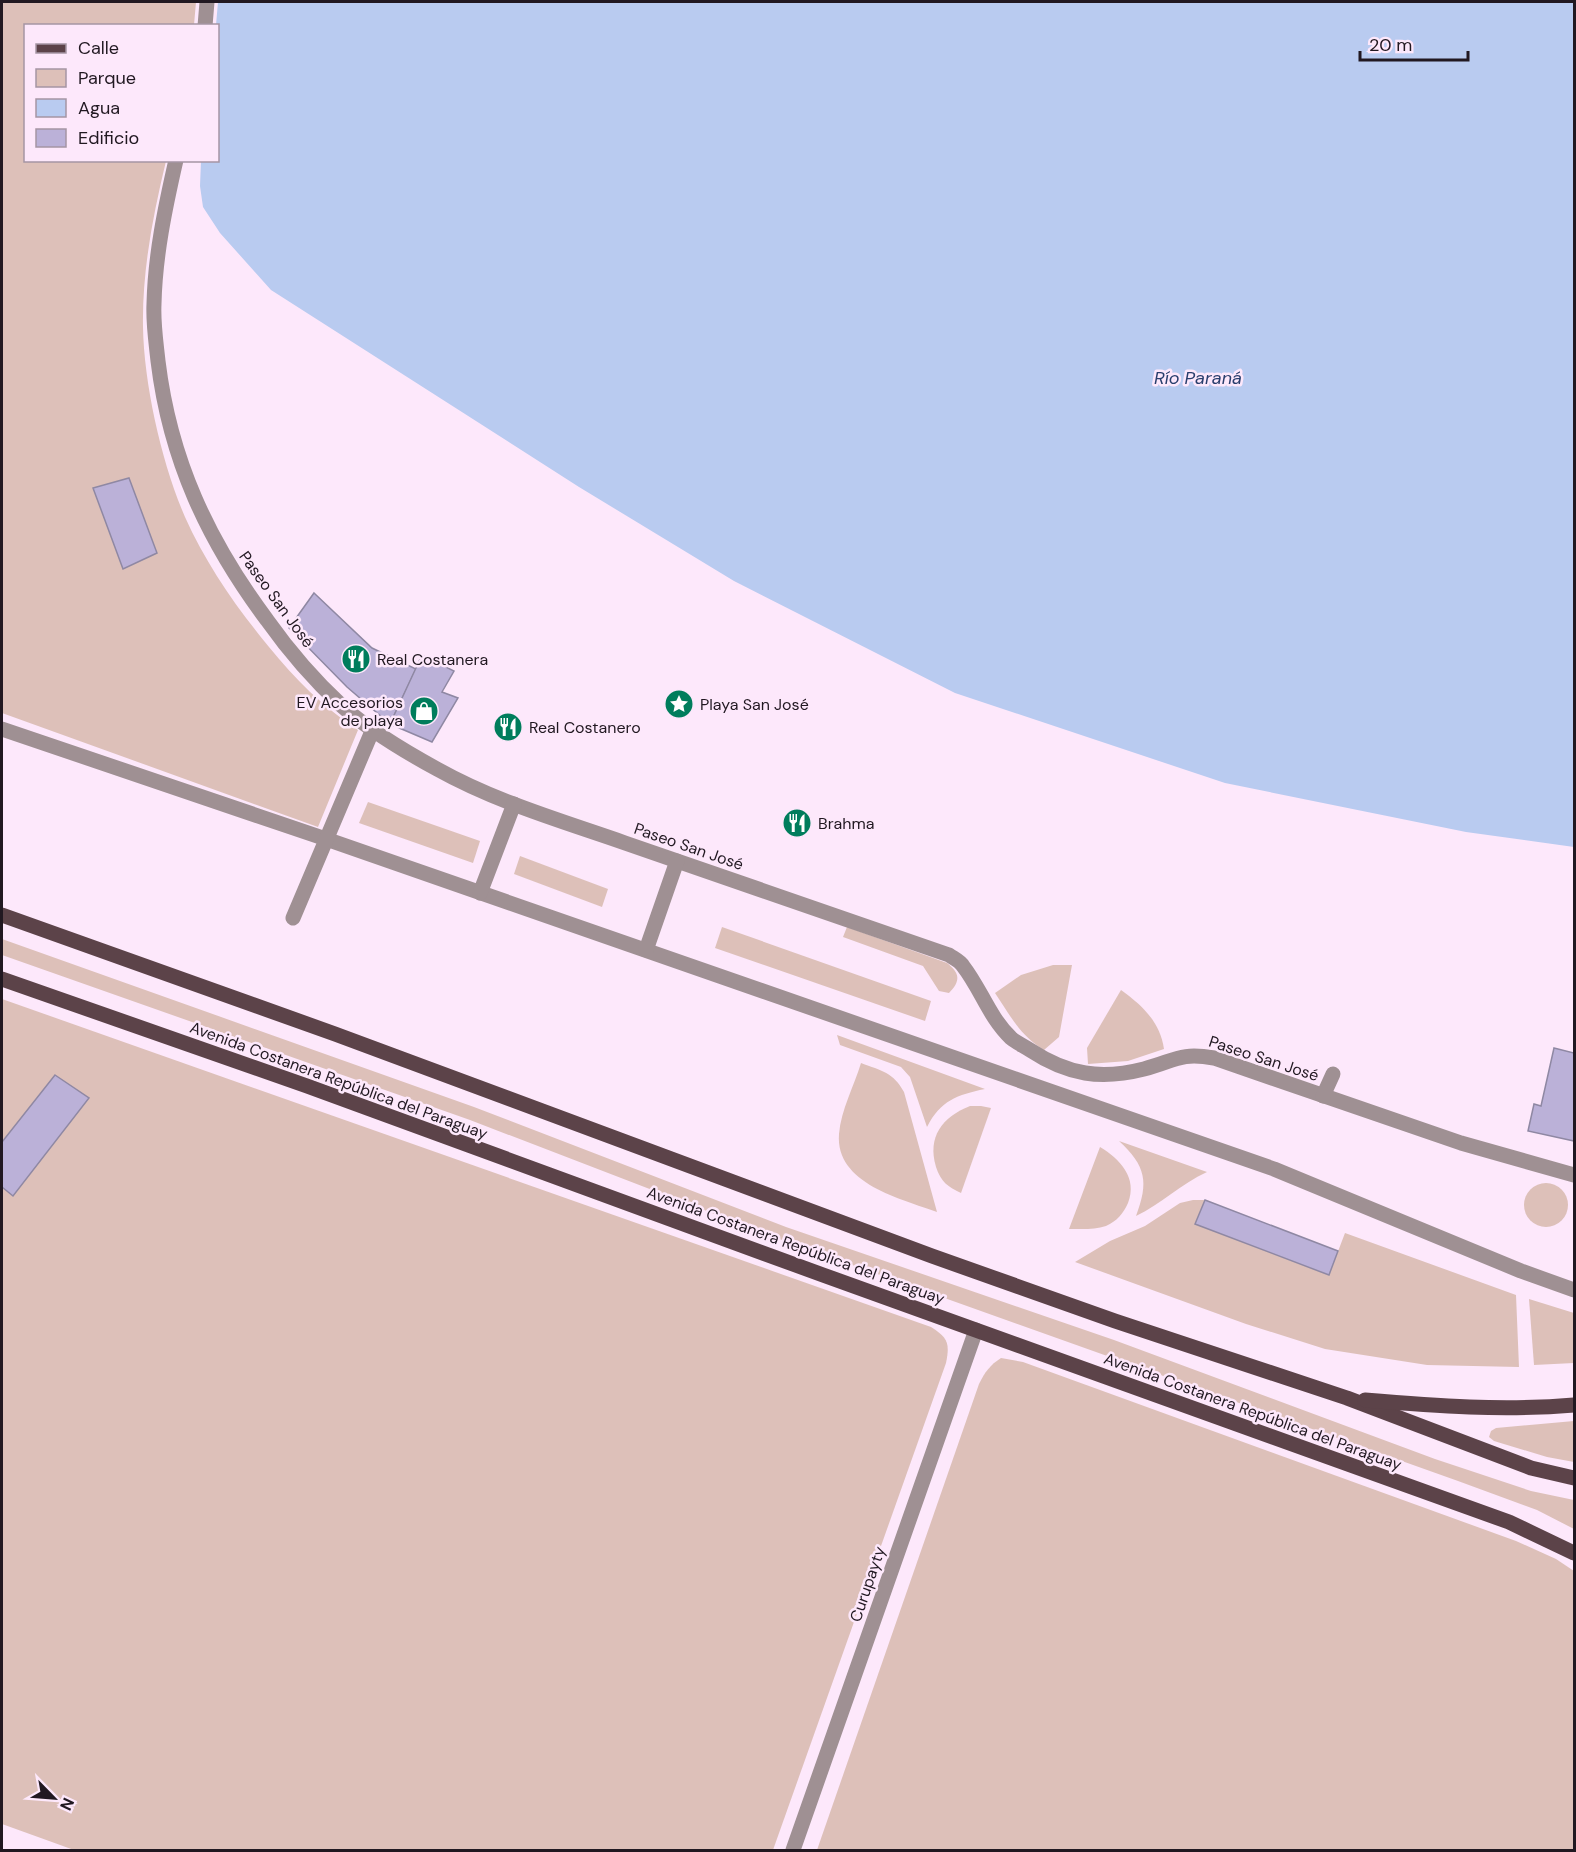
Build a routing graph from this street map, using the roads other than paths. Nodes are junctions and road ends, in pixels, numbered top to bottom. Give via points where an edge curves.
1 (207, 2) edge
2 (206, 24) edge
3 (176, 162) edge
4 (2, 729) edge
5 (373, 729) junction
6 (514, 804) junction
7 (326, 839) junction
8 (677, 861) junction
9 (480, 892) junction
10 (2, 915) edge
11 (293, 918) dead end
12 (646, 950) junction
13 (2, 979) edge
14 (1333, 1074) dead end
15 (1323, 1096) junction
16 (1488, 1134) dead end
17 (1483, 1149) junction
18 (1575, 1175) edge
19 (1575, 1290) edge
20 (976, 1330) junction
21 (1347, 1398) junction
22 (1575, 1405) edge
23 (1575, 1478) edge
24 (1575, 1553) edge
25 (793, 1851) edge

1 - 2 street
3 - 5 street, Paseo San José via 157,256 154,306 161,384 182,469 201,516 285,645 344,707
4 - 7 street
5 - 6 street, Paseo San José via 439,771
5 - 7 street
6 - 8 street, Paseo San José
6 - 9 street
7 - 9 street
7 - 11 street
8 - 12 street
8 - 15 street, Paseo San José via 949,955 962,964 991,1014 1012,1038 1067,1069 1089,1075 1119,1075 1180,1056 1198,1055
9 - 12 street
10 - 21 main road via 932,1256
12 - 19 street via 1274,1169
13 - 20 main road, Avenida Costanera República del Paraguay
14 - 15 street
15 - 17 street, Paseo San José
16 - 17 street
17 - 18 street, Paseo San José
20 - 24 main road, Avenida Costanera República del Paraguay via 1509,1522
20 - 25 street, Curupayty
21 - 22 main road via 1450,1407
21 - 23 main road via 1531,1468

